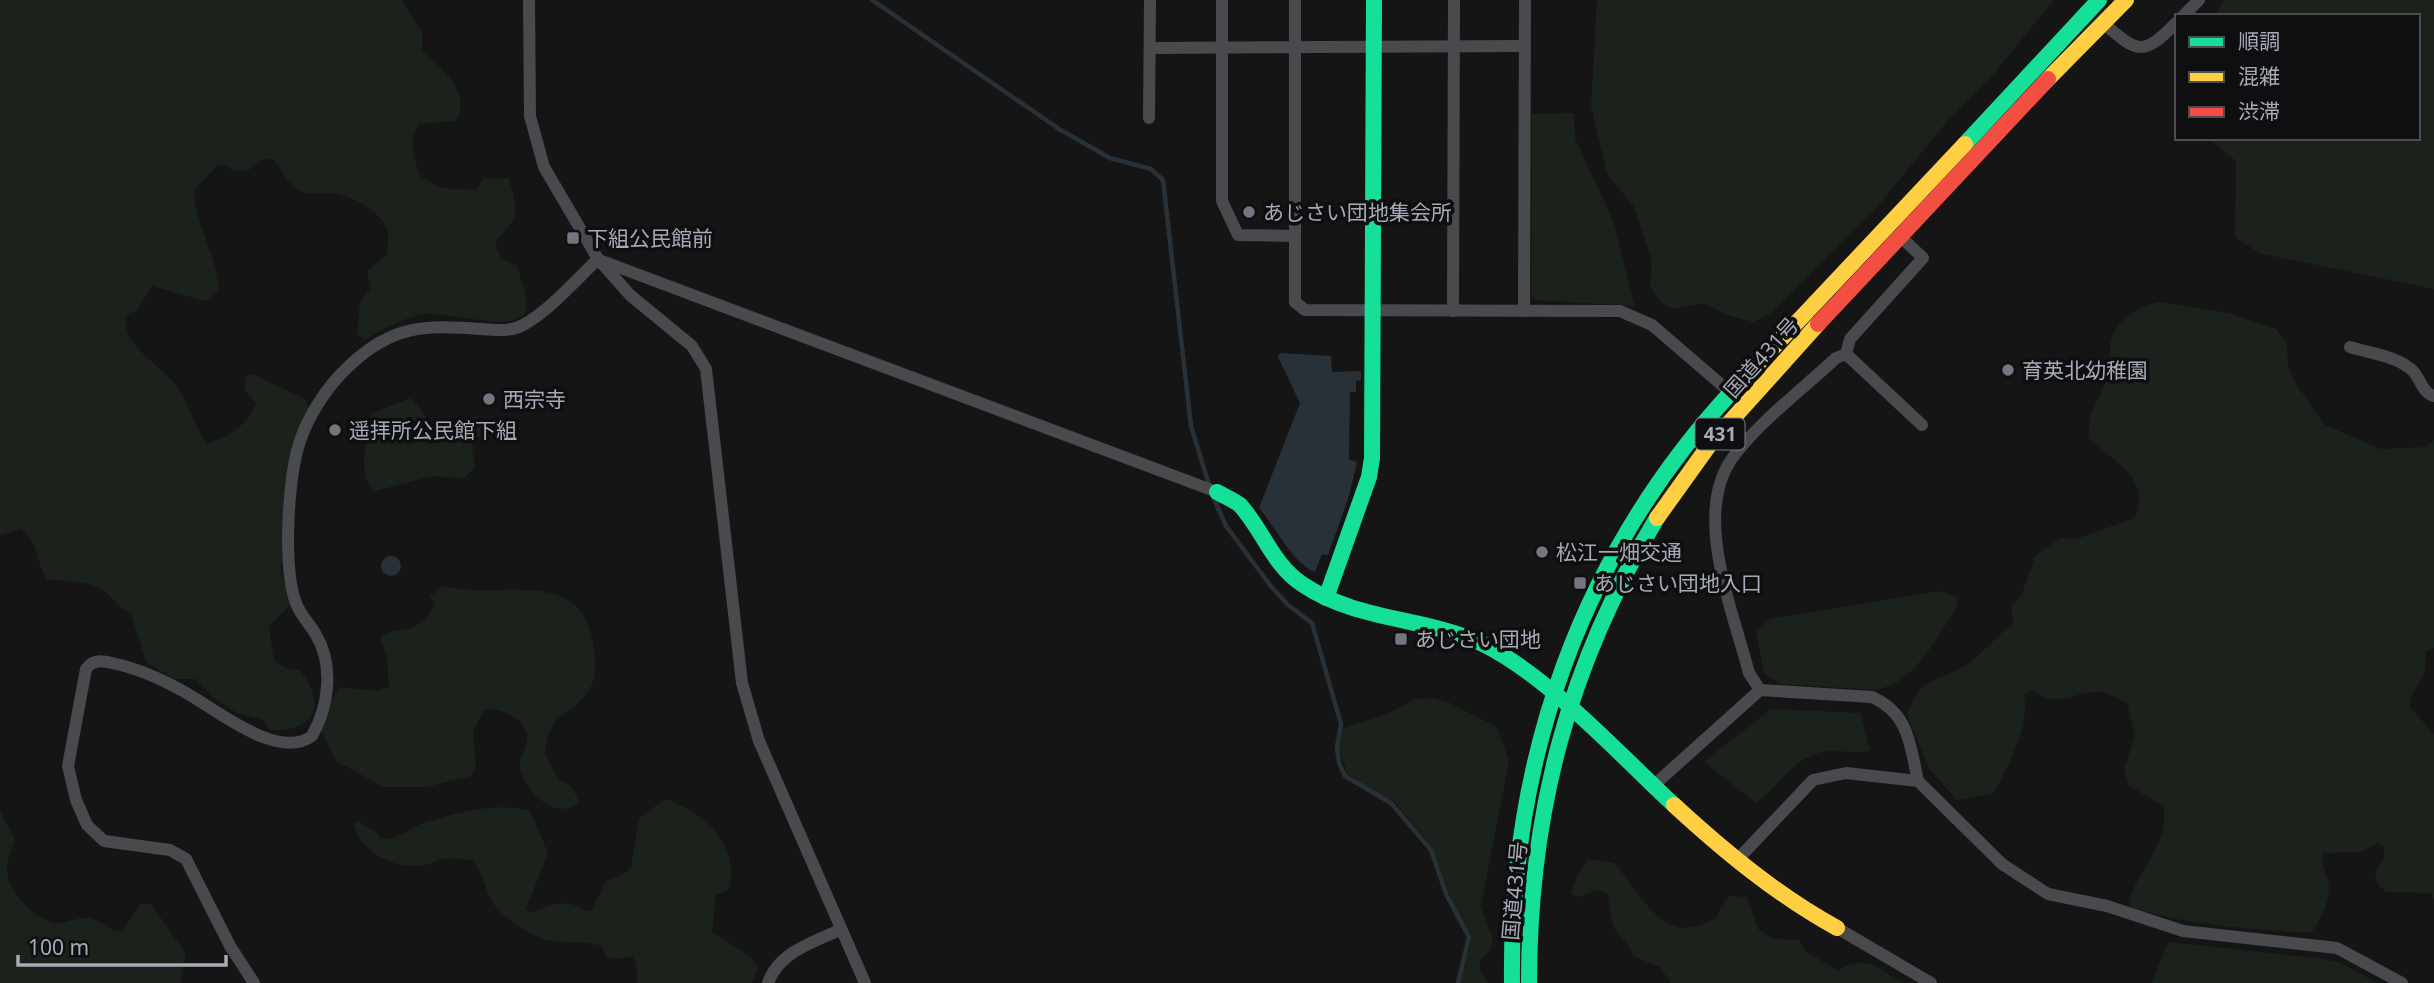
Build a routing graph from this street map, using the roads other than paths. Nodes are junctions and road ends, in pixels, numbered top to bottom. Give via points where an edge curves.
1 (529, 0) edge
2 (1150, 0) edge
3 (1222, 0) edge
4 (1295, 0) edge
5 (1374, 0) edge
6 (1454, 0) edge
7 (1525, 0) edge
8 (2099, 0) edge
9 (2126, 0) edge
10 (2199, 0) edge
11 (2185, 14) edge
12 (2103, 23) junction
13 (2175, 24) edge
14 (1524, 46) junction
15 (1294, 47) junction
16 (1374, 47) junction
17 (1455, 47) junction
18 (1150, 48) junction
19 (1222, 48) junction
20 (1150, 118) dead end
21 (1295, 236) junction
22 (1900, 236) junction
23 (598, 259) junction
24 (1452, 311) junction
25 (1524, 311) junction
26 (1373, 312) junction
27 (2350, 347) dead end
28 (1846, 354) junction
29 (1731, 393) junction
30 (2434, 396) edge
31 (1922, 425) dead end
32 (1217, 492) joint
33 (1325, 598) junction
34 (1760, 691) junction
35 (1553, 695) junction
36 (1568, 708) junction
37 (1919, 781) junction
38 (1653, 786) junction
39 (1737, 860) junction
40 (1837, 928) joint
41 (840, 930) junction
42 (254, 983) edge
43 (768, 983) edge
44 (865, 983) edge
45 (1512, 983) edge
46 (1530, 983) edge
47 (1931, 983) edge
48 (2402, 983) edge

1 - 23 street via 528,93 535,143
2 - 18 street
3 - 19 street
4 - 15 street
5 - 16 main road
6 - 17 street
7 - 14 street
8 - 29 main road, 国道431号 / 431
9 - 12 main road, 国道431号 / 431
10 - 11 street
12 - 13 street via 2128,45 2143,48
12 - 22 main road, 国道431号 / 431
14 - 17 street
14 - 25 street
15 - 16 street
15 - 19 street
15 - 21 street
16 - 17 street
16 - 26 main road
17 - 24 street
18 - 19 street
18 - 20 street
19 - 21 street via 1222,201 1238,236
21 - 26 street via 1295,302 1305,310
22 - 28 street via 1923,258 1850,339
22 - 36 main road, 国道431号 / 431 via 1745,406 1666,503 1596,635
23 - 32 street
23 - 41 street via 630,295 692,346 706,369 742,683 760,741
23 - 42 street via 522,326 402,330 383,338 348,367 318,405 297,452 288,572 296,605 318,637 326,661 325,705 312,736 295,745 265,738 145,673 102,661 86,669 68,766 87,825 104,841 162,849 186,859
24 - 25 street
24 - 26 street
25 - 29 street via 1620,311 1652,325
26 - 33 main road via 1369,477
27 - 30 street via 2400,362
28 - 31 street
28 - 34 street via 1836,358 1744,445 1725,470 1716,495 1714,536 1749,673
29 - 35 main road, 国道431号 / 431 via 1687,445 1609,564 1580,619
32 - 33 main road via 1240,504 1275,559 1300,583
33 - 35 main road via 1482,644 1528,671
34 - 37 street via 1872,697 1888,704 1898,713 1911,745
34 - 38 street
35 - 36 main road
35 - 45 main road, 国道431号 / 431 via 1516,856
36 - 38 main road
36 - 46 main road, 国道431号 / 431 via 1535,860
37 - 39 street via 1846,773 1813,780
37 - 48 street via 2002,864 2048,894 2107,906 2183,931 2337,948
38 - 39 main road
39 - 40 main road via 1801,908
40 - 47 street
41 - 43 street via 787,956 773,969
41 - 44 street

